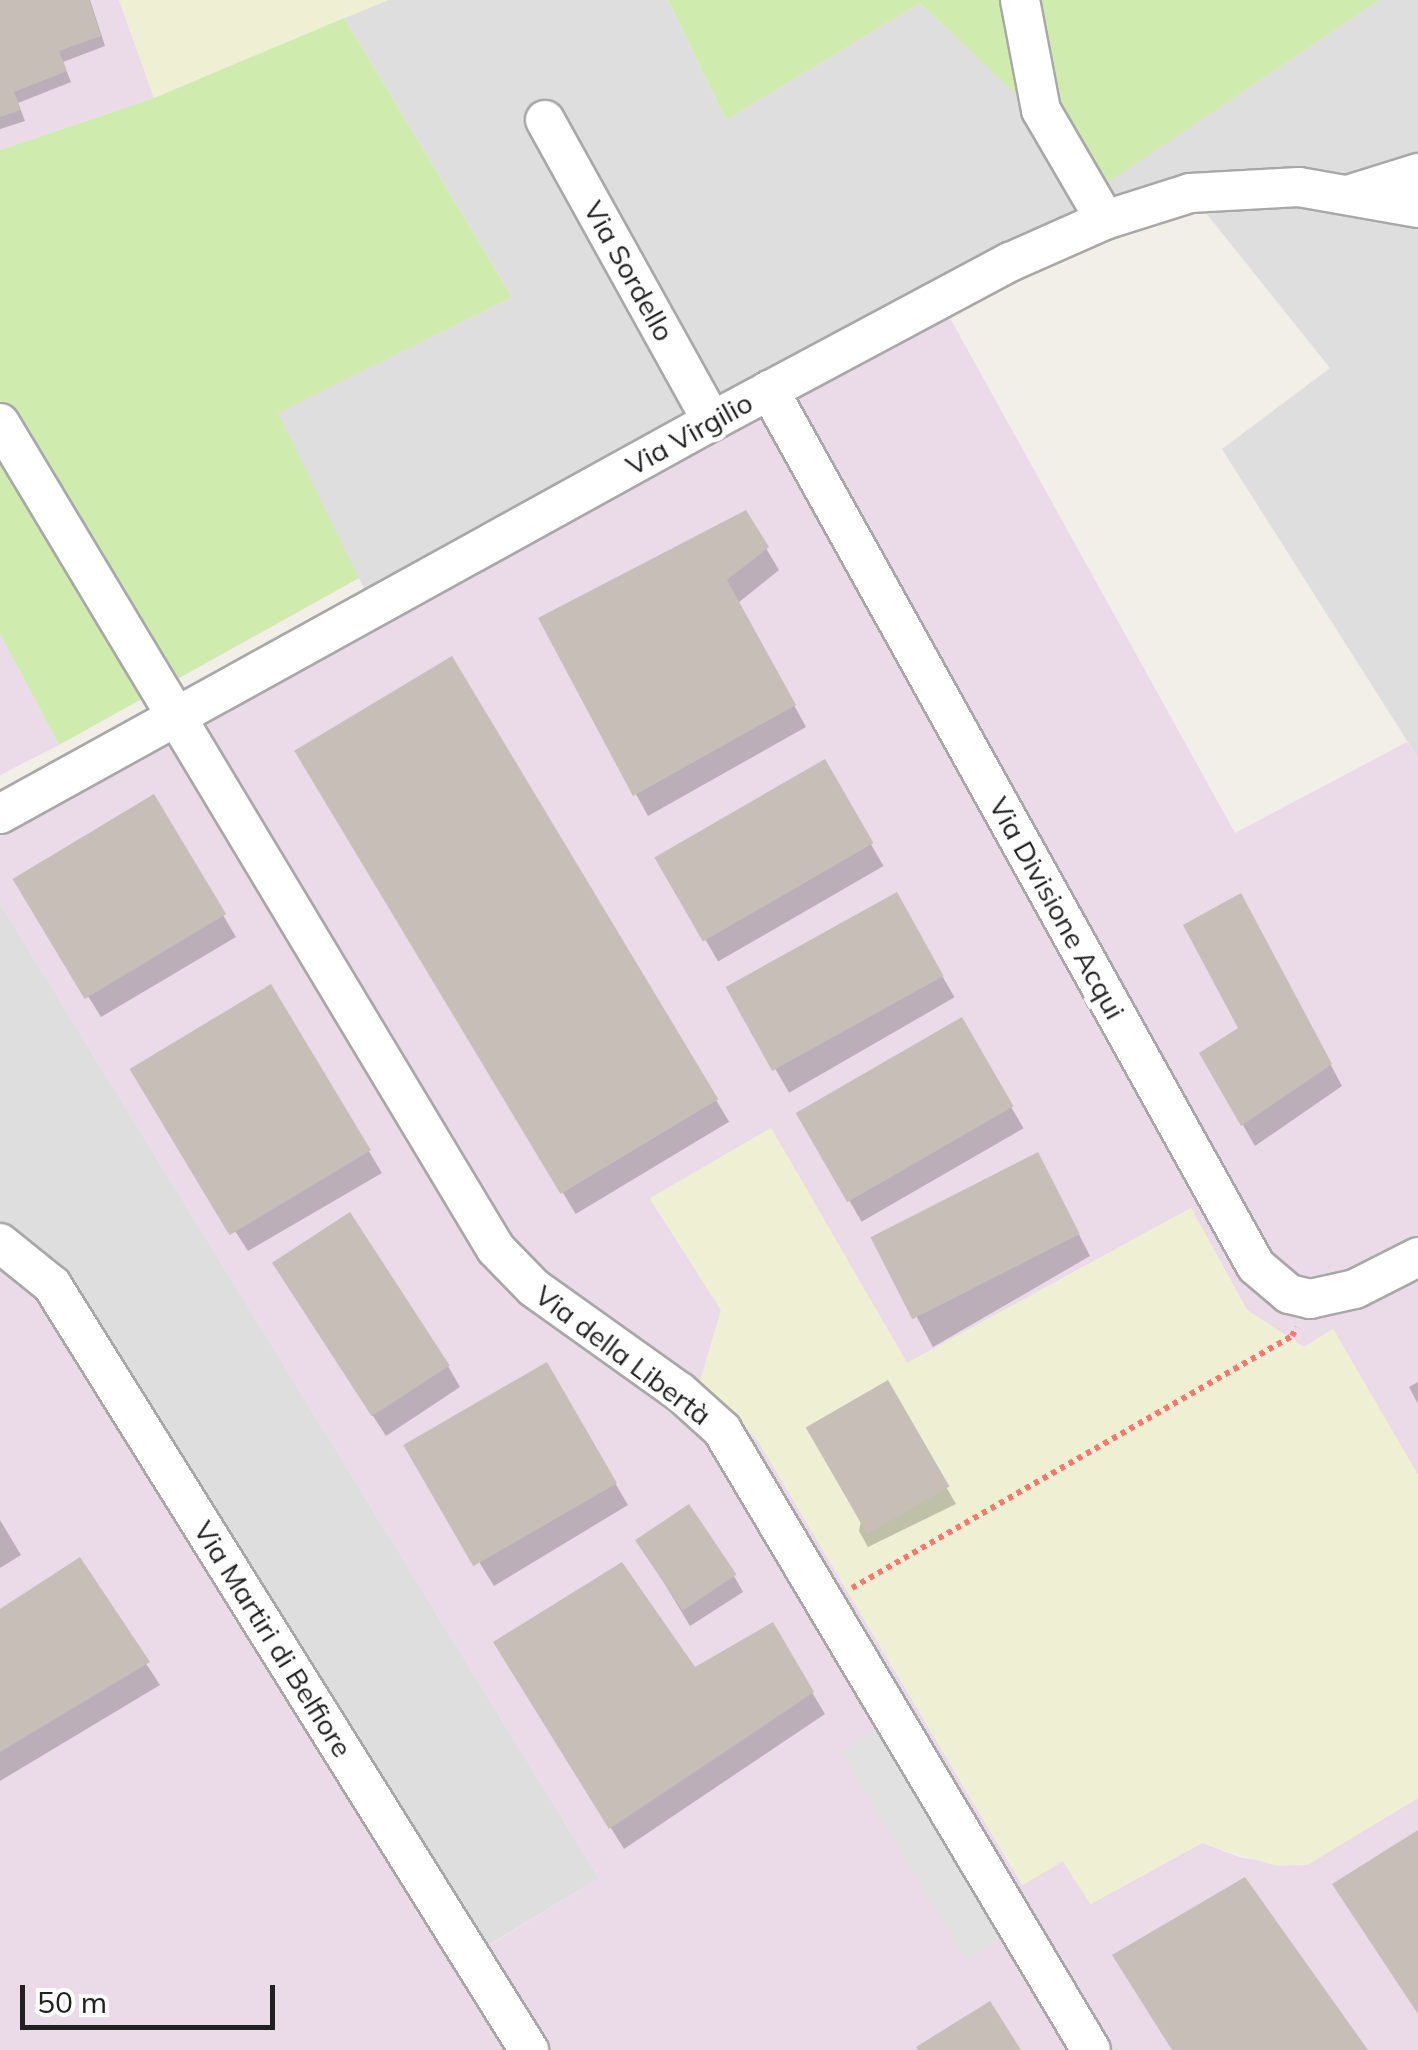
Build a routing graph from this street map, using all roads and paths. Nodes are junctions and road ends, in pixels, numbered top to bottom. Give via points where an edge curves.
1 (1020, 0) edge
2 (545, 120) dead end
3 (1418, 173) edge
4 (1354, 192) junction
5 (1418, 208) edge
6 (1105, 220) junction
7 (769, 390) junction
8 (712, 421) junction
9 (0, 424) edge
10 (178, 719) junction
11 (0, 814) edge
12 (0, 1243) edge
13 (1418, 1256) edge
14 (1310, 1299) junction
15 (828, 1602) junction
16 (530, 2050) edge
17 (1091, 2050) edge

1 - 6 street via 1041,110
2 - 8 street, Via Sordello
3 - 4 street
4 - 5 street, Via Virgilio
4 - 6 street, Via Virgilio via 1299,187 1190,193
6 - 7 street, Via Virgilio via 1010,262
7 - 8 street, Via Virgilio
7 - 14 street, Via Divisione Acqui via 1256,1266 1289,1294
8 - 10 street, Via Virgilio
9 - 10 street, Via della Libertà
10 - 11 street, Via Virgilio
10 - 15 street, Via della Libertà via 496,1249 534,1288 680,1392 722,1430
12 - 16 street, Via Martiri di Belfiore via 52,1285
13 - 14 street via 1354,1290
14 - 15 path via 1292,1336
15 - 17 street, Via della Libertà

